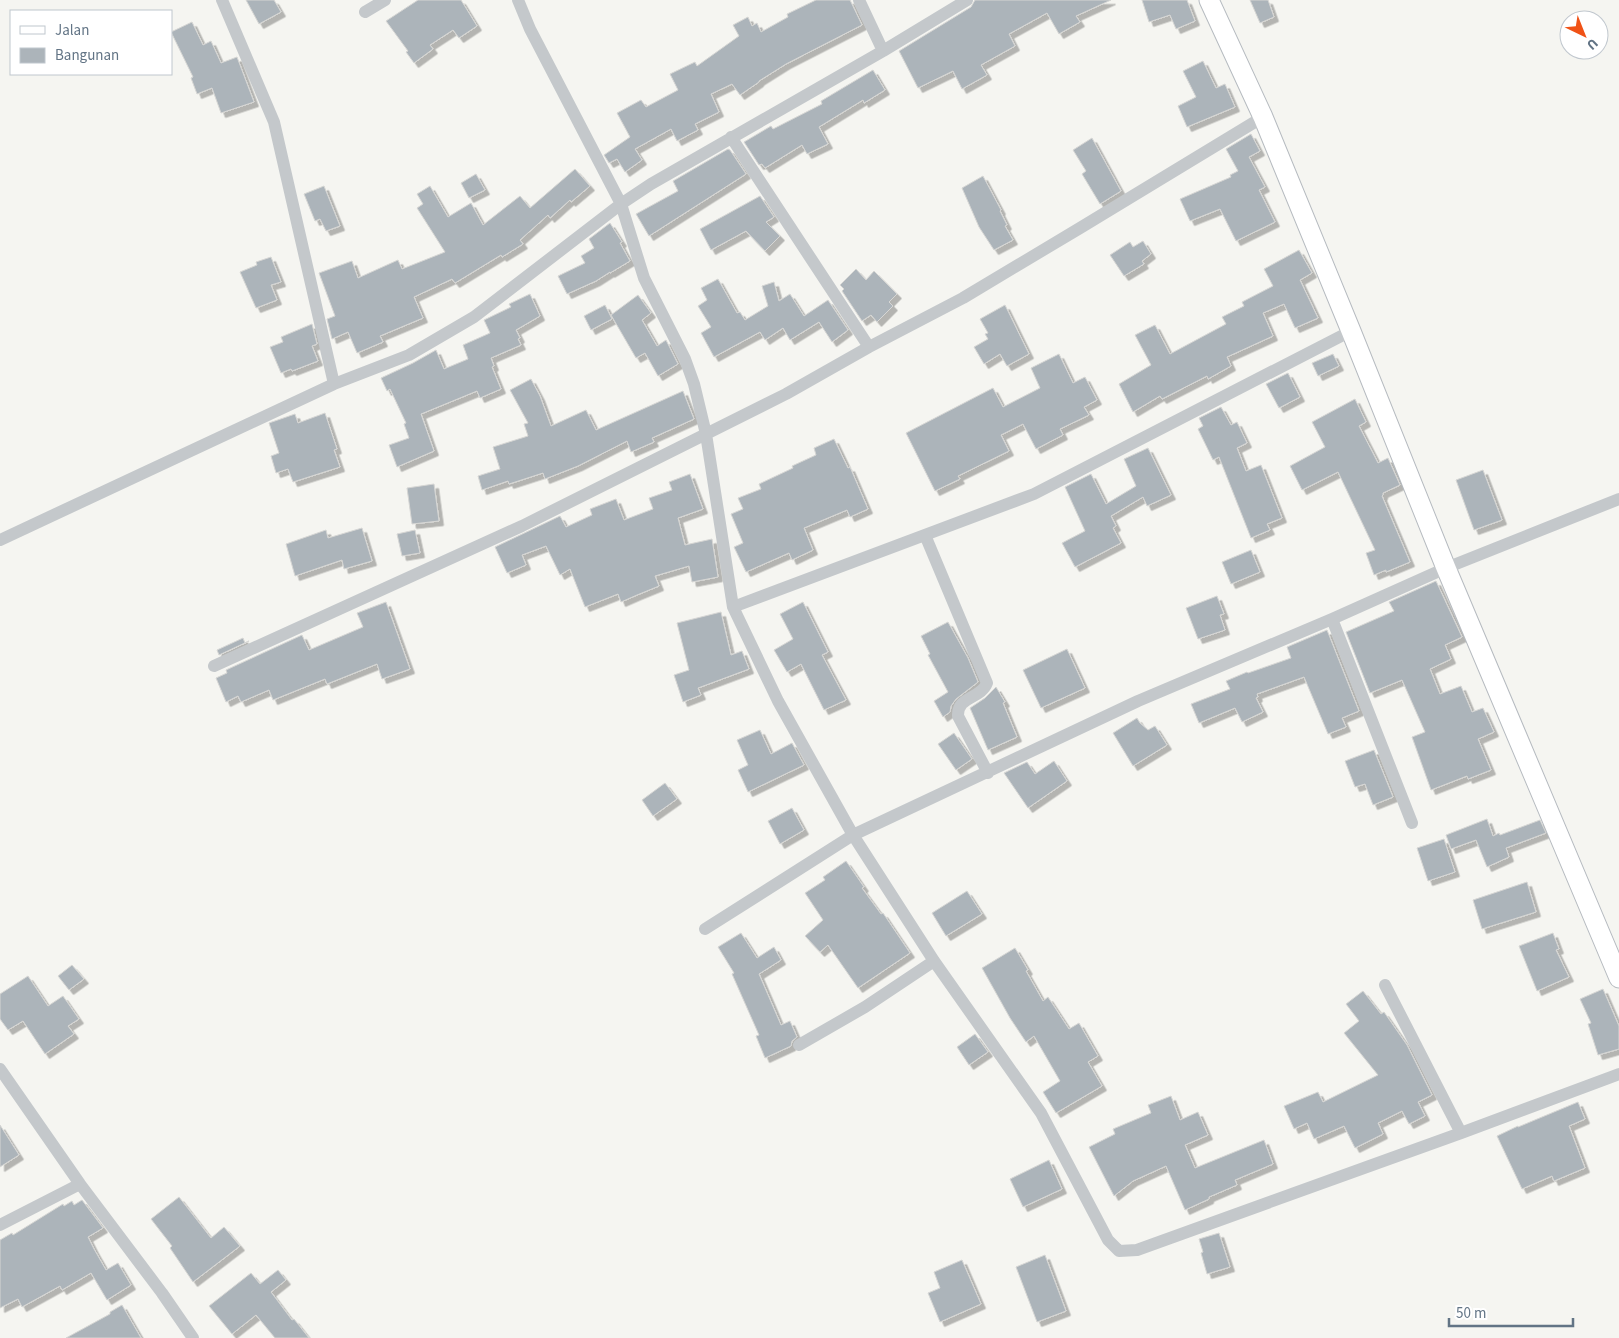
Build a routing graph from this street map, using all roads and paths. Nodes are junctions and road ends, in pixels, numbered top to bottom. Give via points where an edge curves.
1 (222, 0) edge
2 (385, 0) edge
3 (518, 0) edge
4 (859, 0) edge
5 (967, 0) edge
6 (1209, 0) edge
7 (366, 12) dead end
8 (883, 51) junction
9 (1263, 117) junction
10 (731, 137) junction
11 (622, 204) junction
12 (1351, 331) junction
13 (869, 347) junction
14 (334, 384) junction
15 (706, 434) junction
16 (1619, 499) edge
17 (925, 535) junction
18 (0, 540) edge
19 (1446, 568) junction
20 (732, 607) junction
21 (1332, 619) junction
22 (214, 666) dead end
23 (988, 772) junction
24 (1412, 823) dead end
25 (853, 835) junction
26 (705, 929) dead end
27 (934, 961) junction
28 (1619, 978) edge
29 (1385, 985) dead end
30 (798, 1045) dead end
31 (0, 1069) edge
32 (1619, 1074) edge
33 (1460, 1133) junction
34 (80, 1184) junction
35 (0, 1225) edge
36 (193, 1338) edge

1 - 14 street via 274,122
2 - 7 street
3 - 11 street
4 - 8 street
5 - 8 street
6 - 9 street
8 - 10 street
9 - 12 street
9 - 13 street via 972,293
10 - 11 street
10 - 13 street
11 - 14 street via 474,318 408,355
11 - 15 street via 644,278 685,359
12 - 17 street via 1034,494
12 - 19 street
13 - 15 street
14 - 18 street
15 - 20 street
15 - 22 street via 522,526
16 - 19 street
17 - 20 street
17 - 23 street via 987,683 983,690 963,702 958,716
19 - 21 street
19 - 28 street
20 - 25 street via 778,701
21 - 23 street via 1138,701
21 - 24 street
23 - 25 street
25 - 26 street
25 - 27 street
27 - 30 street via 865,1007
27 - 33 street via 1041,1113 1108,1240 1120,1251 1137,1250
29 - 33 street
31 - 34 street
32 - 33 street
34 - 35 street
34 - 36 street

